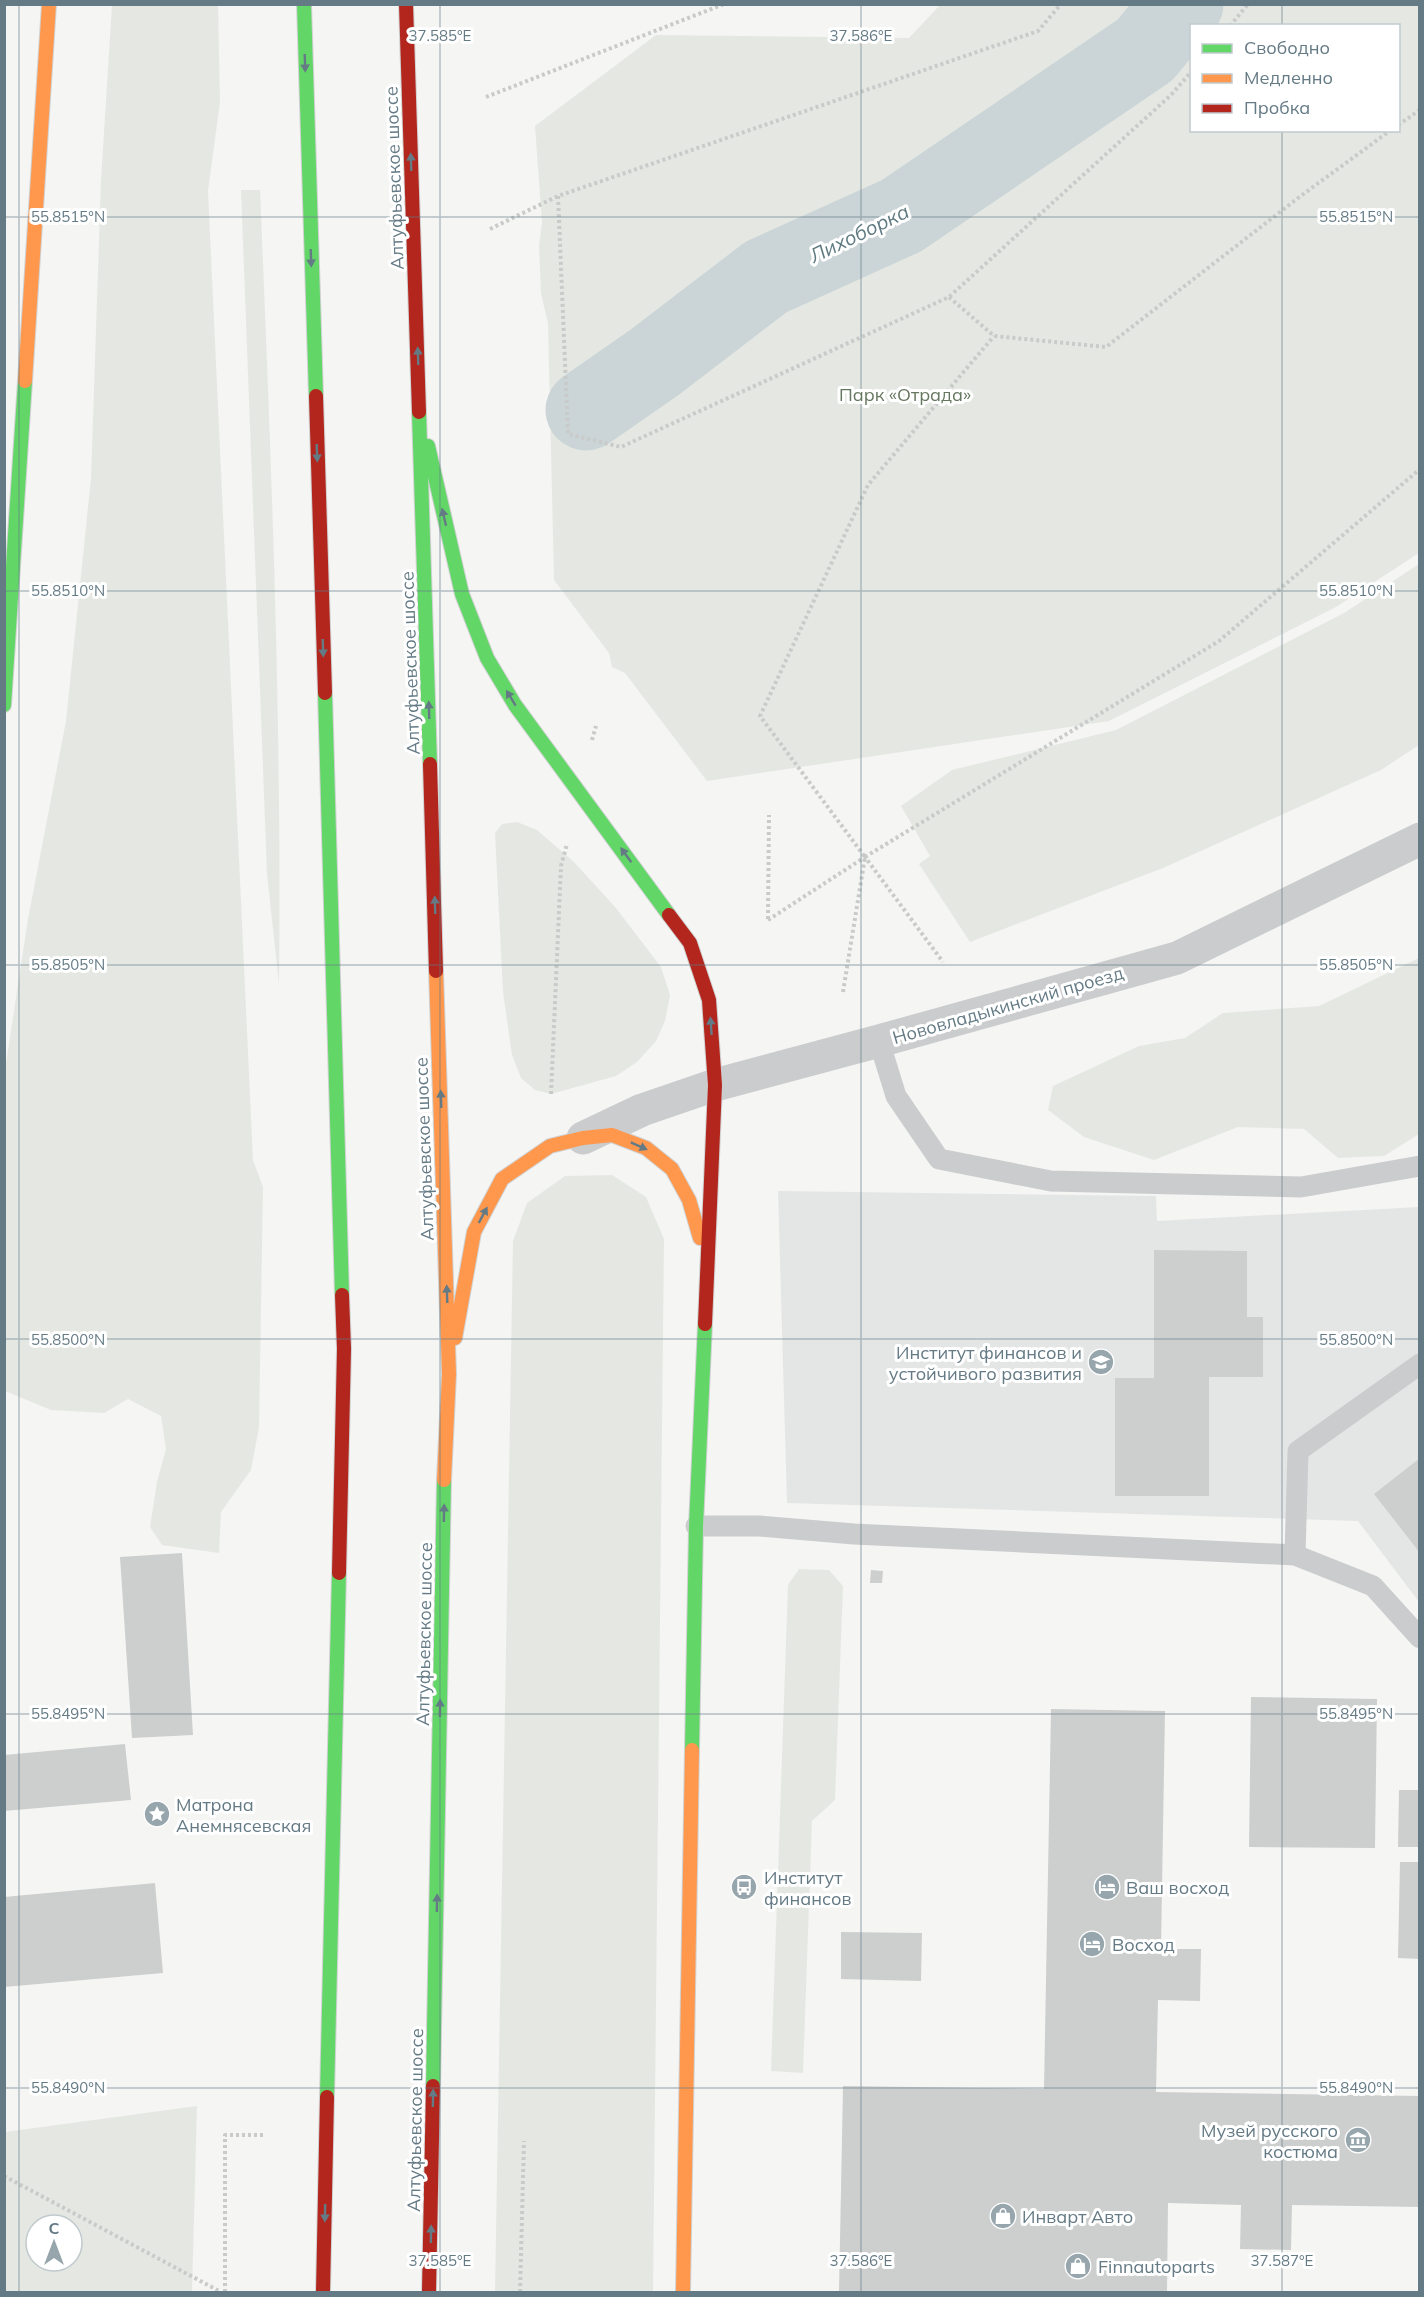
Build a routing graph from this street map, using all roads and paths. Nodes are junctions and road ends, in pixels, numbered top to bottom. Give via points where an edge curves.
1 (49, 4) edge
2 (304, 4) edge
3 (406, 4) edge
4 (724, 4) edge
5 (1060, 4) edge
6 (1248, 4) edge
7 (1232, 24) edge
8 (1190, 72) edge
9 (486, 97) dead end
10 (1419, 110) edge
11 (1400, 124) edge
12 (1388, 132) edge
13 (558, 196) junction
14 (490, 229) dead end
15 (949, 297) junction
16 (994, 336) junction
17 (420, 415) junction
18 (1419, 469) edge
19 (4, 705) edge
20 (769, 815) dead end
21 (1419, 840) edge
22 (865, 856) junction
23 (561, 866) dead end
24 (943, 962) dead end
25 (843, 992) dead end
26 (879, 1041) junction
27 (715, 1085) junction
28 (551, 1094) dead end
29 (583, 1138) junction
30 (1419, 1166) edge
31 (706, 1257) junction
32 (1419, 1364) edge
33 (449, 1374) junction
34 (696, 1526) junction
35 (1295, 1555) junction
36 (1419, 1638) edge
37 (266, 2135) dead end
38 (524, 2141) dead end
39 (4, 2176) edge
40 (223, 2292) edge
41 (323, 2292) edge
42 (429, 2292) edge
43 (520, 2292) edge
44 (683, 2292) edge

1 - 19 main road
2 -> 41 main road via 344,1349
17 -> 3 main road, Алтуфьевское шоссе
4 - 9 path
5 - 13 path via 1038,31
6 - 7 path
8 - 15 path via 1171,95
10 - 11 path
12 - 16 path via 1106,347
13 - 14 path
13 - 15 path via 568,434 621,447
15 - 16 path
16 - 22 path via 868,484 760,716
27 -> 17 main road via 709,999 690,943 514,705 487,658 462,594
33 -> 17 main road, Алтуфьевское шоссе
18 - 22 path via 1220,641
20 - 22 path via 768,920
21 - 26 street, Нововладыкинский проезд via 1177,958
22 - 24 path
22 - 25 path
23 - 28 path
26 - 27 street, Нововладыкинский проезд
26 - 30 lane via 896,1096 939,1159 1051,1181 1301,1187
27 - 29 street, Нововладыкинский проезд via 642,1110
27 - 31 main road
29 -> 31 main road via 612,1135 646,1148 672,1169 689,1200
33 -> 29 main road via 474,1232 501,1179 549,1146
31 - 34 main road
32 - 35 lane via 1298,1451
42 -> 33 main road, Алтуфьевское шоссе
34 - 35 lane
34 - 44 main road
35 - 36 lane via 1373,1586
37 - 40 path via 225,2135
38 - 43 path
39 - 40 path

